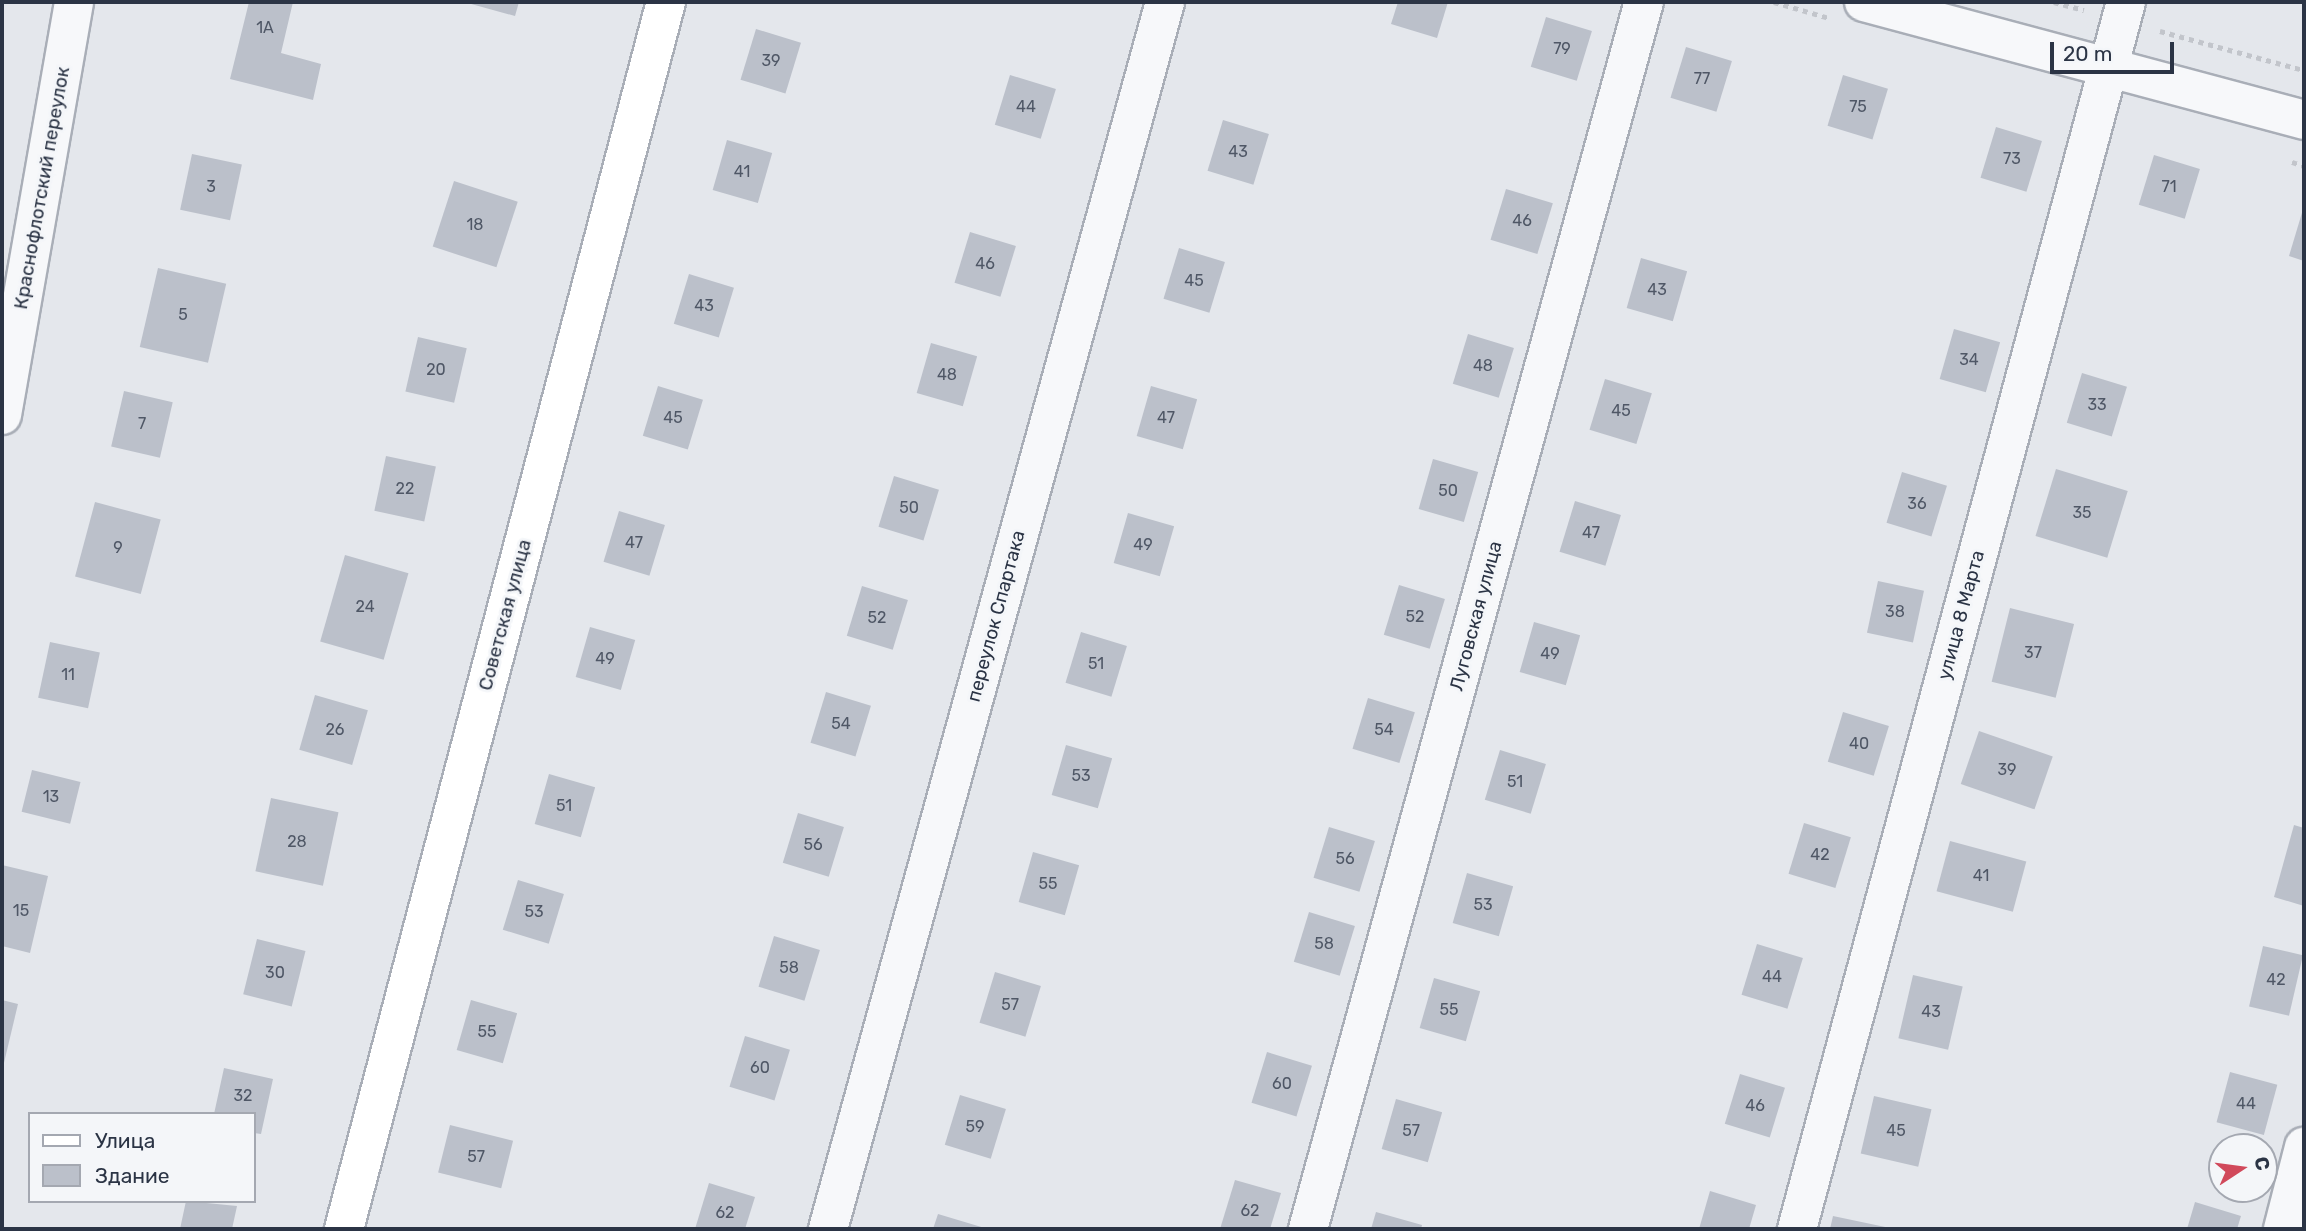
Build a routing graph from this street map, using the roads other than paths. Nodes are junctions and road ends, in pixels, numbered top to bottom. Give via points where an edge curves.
1 (74, 2) edge
2 (666, 2) edge
3 (1165, 2) edge
4 (1644, 2) edge
5 (1864, 2) edge
6 (2124, 11) edge
7 (2108, 67) junction
8 (2304, 120) edge
9 (2, 415) edge
10 (2304, 1147) edge
11 (344, 1229) edge
12 (828, 1229) edge
13 (1308, 1229) edge
14 (1797, 1229) edge
15 (2283, 1229) edge

1 - 9 street, Краснофлотский переулок
2 - 11 street, Советская улица
3 - 12 street, переулок Спартака
4 - 13 street, Луговская улица
5 - 7 street
6 - 7 street, улица 8 Марта
7 - 8 street
7 - 14 street, улица 8 Марта
10 - 15 street

